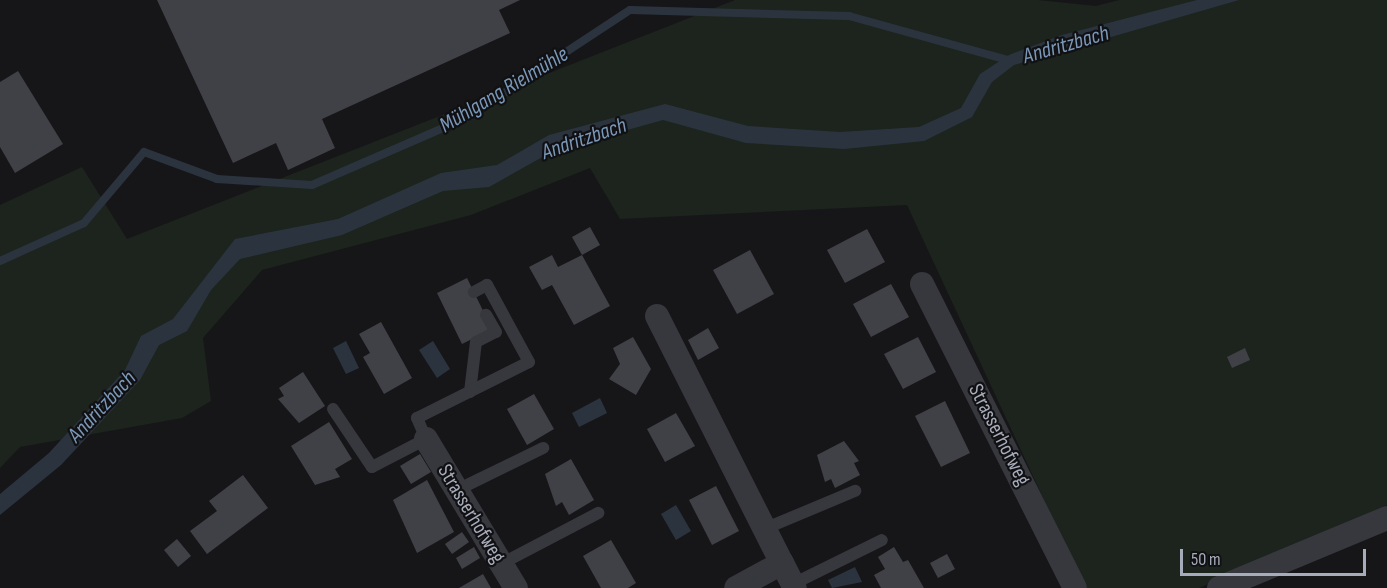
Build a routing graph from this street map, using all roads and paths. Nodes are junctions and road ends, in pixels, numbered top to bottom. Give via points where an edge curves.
1 (922, 284) dead end
2 (474, 292) dead end
3 (486, 315) dead end
4 (657, 316) dead end
5 (470, 392) junction
6 (333, 409) dead end
7 (426, 439) junction
8 (543, 448) dead end
9 (457, 490) junction
10 (855, 491) dead end
11 (598, 513) dead end
12 (1387, 518) edge
13 (764, 529) junction
14 (882, 540) dead end
15 (501, 564) junction
16 (790, 578) edge
17 (516, 588) edge
18 (736, 588) edge
19 (1075, 588) edge
20 (1219, 588) edge

1 - 19 street, Strasserhofweg
2 - 5 lane via 488,285 529,362
3 - 5 lane via 496,332 476,342
4 - 13 street
5 - 7 lane via 417,418
6 - 7 lane via 372,467
7 - 9 street, Strasserhofweg
8 - 9 lane
9 - 15 street, Strasserhofweg
10 - 13 lane
11 - 15 lane
12 - 20 street
13 - 16 street
14 - 16 lane
15 - 17 street, Strasserhofweg
16 - 18 street

